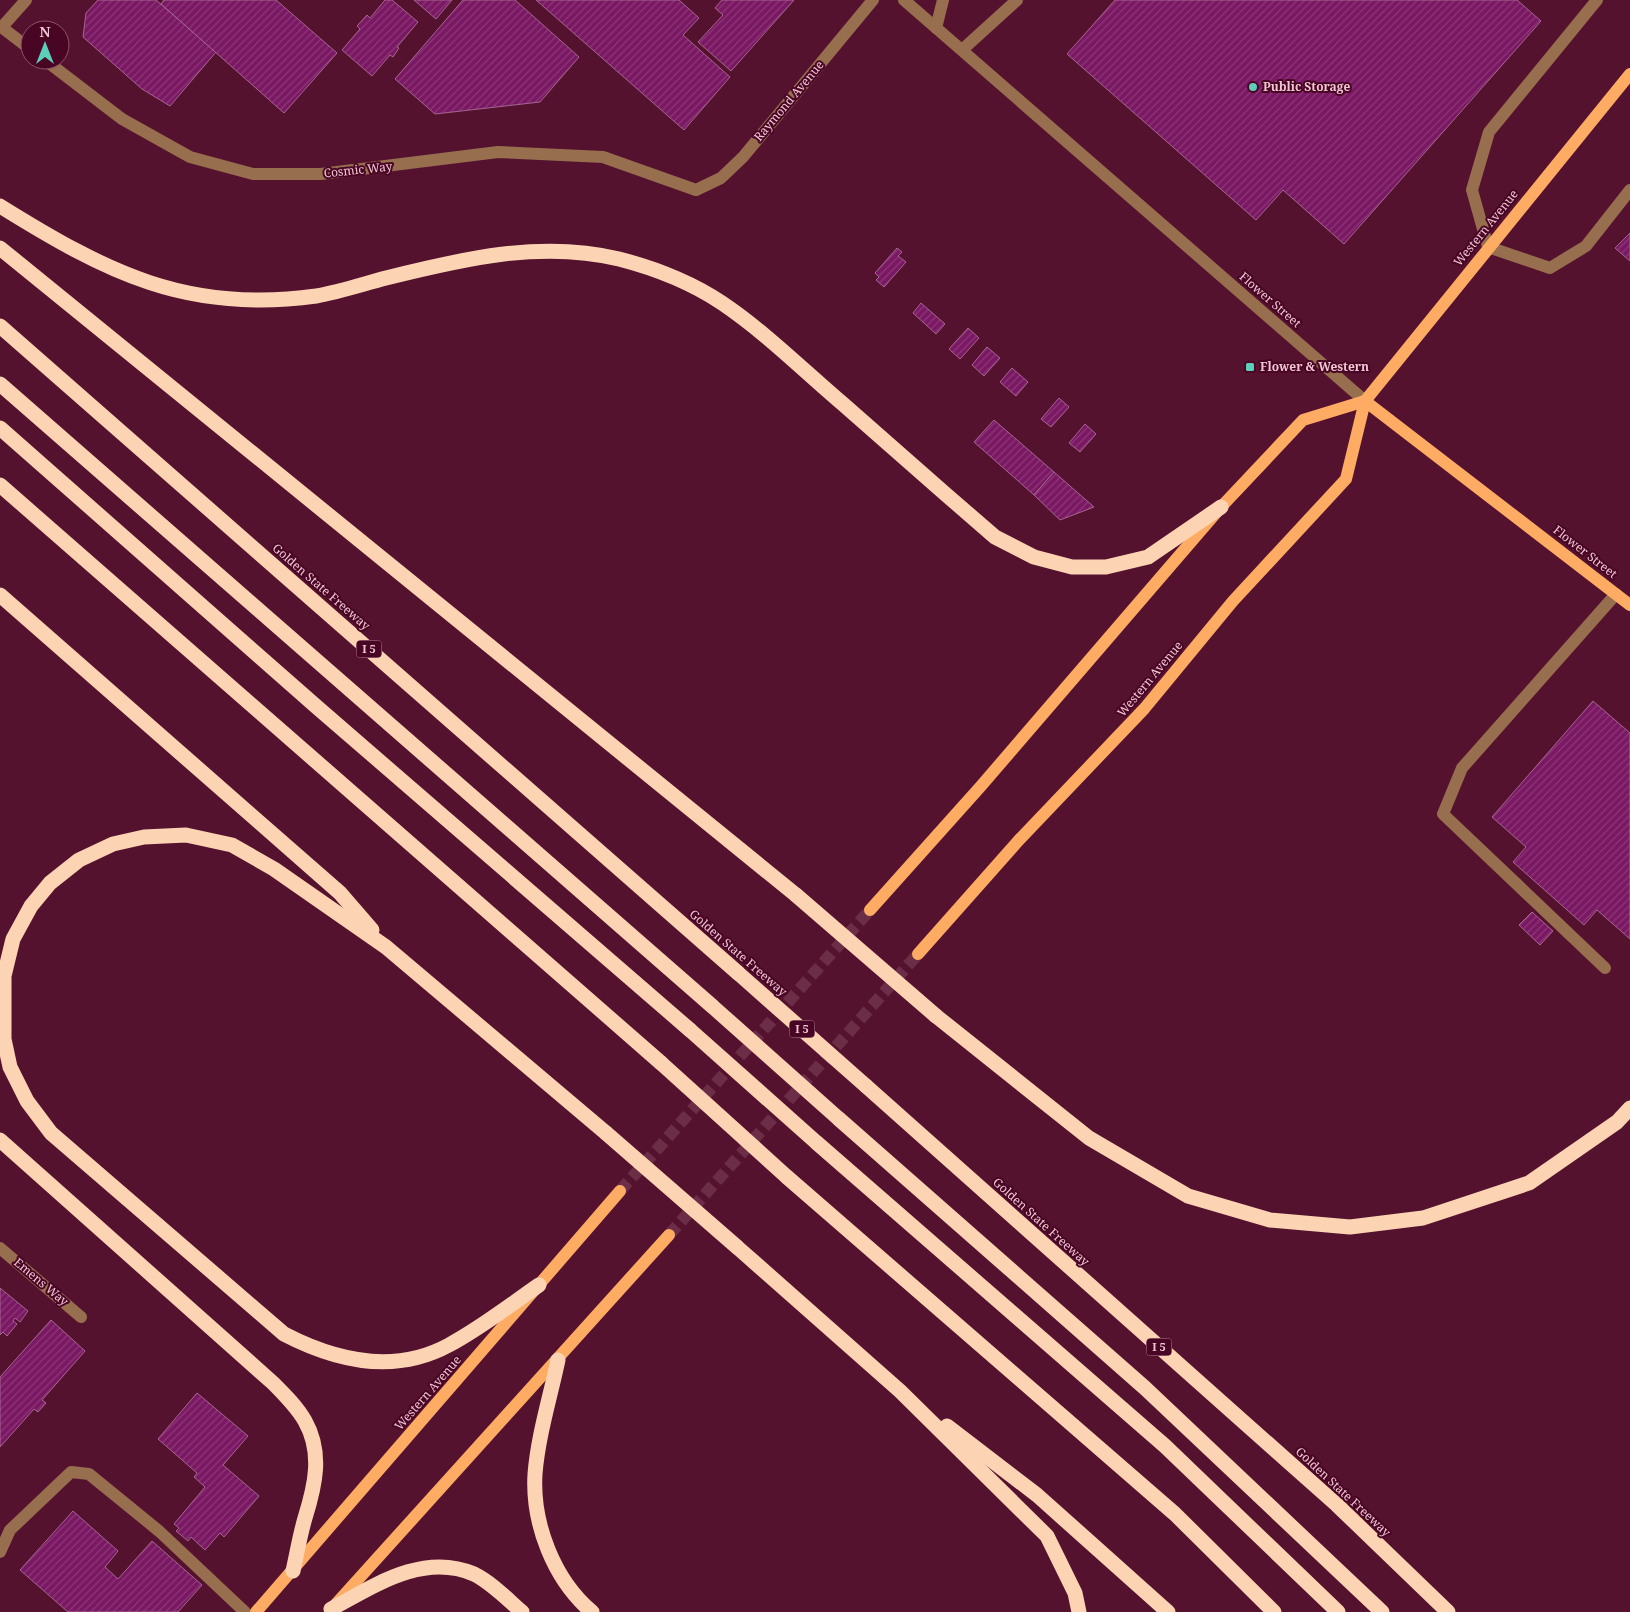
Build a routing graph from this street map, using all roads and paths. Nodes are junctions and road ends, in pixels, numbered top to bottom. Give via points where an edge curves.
1 (26, 0) edge
2 (873, 0) edge
3 (904, 0) edge
4 (944, 0) edge
5 (1017, 0) edge
6 (1597, 0) edge
7 (1, 26) edge
8 (936, 28) junction
9 (20, 40) edge
10 (962, 50) junction
11 (58, 70) edge
12 (1630, 74) edge
13 (696, 190) joint
14 (1630, 190) edge
15 (0, 206) edge
16 (1488, 247) junction
17 (0, 248) edge
18 (0, 326) edge
19 (0, 384) edge
20 (1365, 401) junction
21 (0, 428) edge
22 (0, 485) edge
23 (1221, 507) junction
24 (0, 594) edge
25 (1616, 594) junction
26 (1630, 605) edge
27 (870, 910) tunnel mouth
28 (386, 946) junction
29 (918, 954) tunnel mouth
30 (1605, 968) dead end
31 (1630, 1108) edge
32 (0, 1140) edge
33 (620, 1191) tunnel mouth
34 (669, 1235) tunnel mouth
35 (0, 1248) edge
36 (539, 1285) junction
37 (81, 1317) dead end
38 (558, 1360) junction
39 (900, 1391) junction
40 (0, 1552) edge
41 (293, 1571) junction
42 (329, 1611) edge
43 (245, 1612) edge
44 (256, 1612) edge
45 (522, 1612) edge
46 (592, 1612) edge
47 (1079, 1612) edge
48 (1168, 1612) edge
49 (1274, 1612) edge
50 (1338, 1612) edge
51 (1382, 1612) edge
52 (1448, 1612) edge

1 - 7 street
2 - 13 street, Raymond Avenue via 742,156 721,178
3 - 8 street, Flower Street
4 - 8 street
5 - 10 street
6 - 16 street via 1489,132 1472,190
7 - 9 street
8 - 10 street, Flower Street
10 - 20 street, Flower Street
11 - 13 street, Cosmic Way via 122,119 190,156 253,174 321,174 498,152 603,156
12 - 16 main road, Western Avenue
14 - 16 street via 1586,246 1550,268
15 - 23 highway via 140,281 189,295 229,300 318,296 436,265 506,252 575,252 619,260 667,275 721,303 777,347 995,537 1034,558 1072,567 1106,567 1148,557
16 - 20 main road, Western Avenue
17 - 31 highway, bridge via 796,894 936,1016 1089,1138 1188,1196 1270,1220 1350,1227 1423,1218 1530,1183 1617,1122
18 - 52 highway, Golden State Freeway / I 5, bridge via 738,972 1337,1505
19 - 51 highway, bridge via 1145,1388
20 - 23 main road via 1303,420
20 - 25 main road, Flower Street
20 - 29 main road, Western Avenue via 1346,479 1233,601 1144,709 1019,840
21 - 50 highway, bridge via 1165,1446
22 - 49 highway, bridge via 1175,1514
23 - 27 main road
24 - 28 highway via 340,893
25 - 26 main road, Flower Street
25 - 30 street via 1462,768 1443,814
28 - 36 highway via 274,869 232,845 186,835 144,836 113,844 80,860 50,883 31,906 13,939 4,976 3,1005 4,1039 10,1067 27,1101 52,1133 284,1334 311,1348 349,1360 379,1362 414,1358 448,1346
28 - 39 highway, bridge via 606,1133
32 - 41 highway via 296,1407 315,1444 316,1468
33 - 36 main road, Western Avenue
34 - 38 main road
35 - 37 street, Emens Way
36 - 41 main road, Western Avenue
38 - 42 main road
38 - 46 highway via 535,1476 540,1522 551,1556 565,1582
39 - 47 highway via 1047,1536 1075,1593
39 - 48 highway via 1037,1495
40 - 43 street via 10,1530 71,1472 89,1474 159,1531
41 - 44 main road, Western Avenue
42 - 45 highway via 389,1578 431,1567 474,1574

